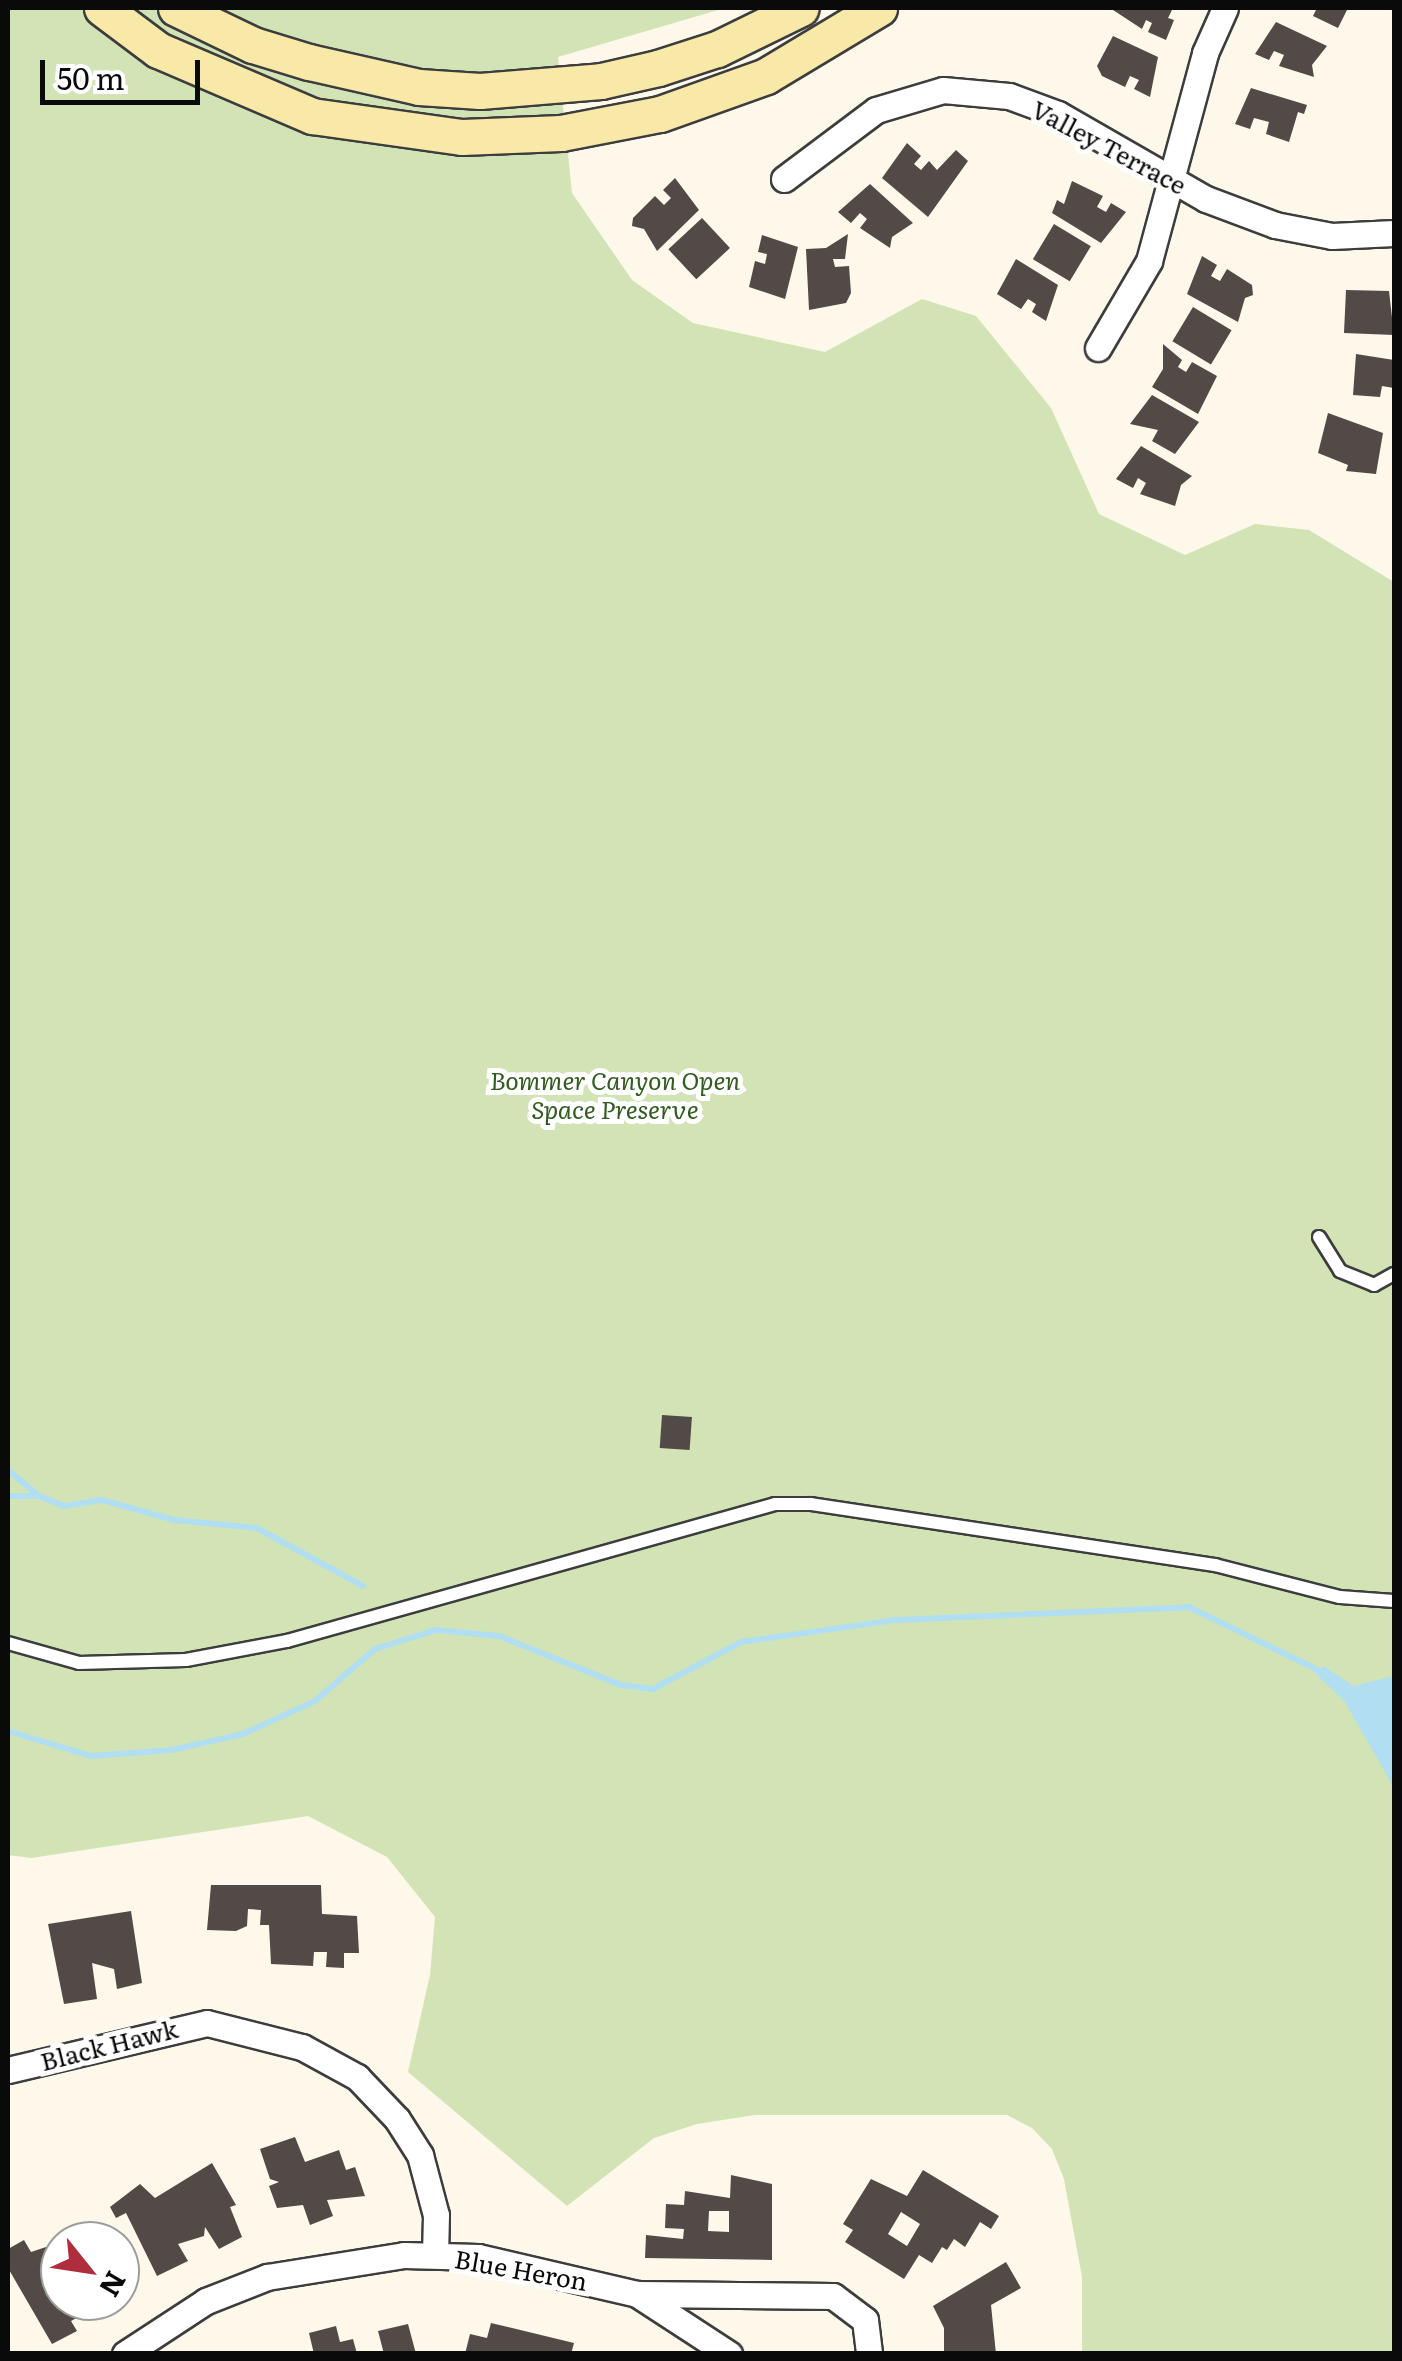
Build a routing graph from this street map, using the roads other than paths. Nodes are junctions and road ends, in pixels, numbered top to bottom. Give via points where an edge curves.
1 (102, 8) edge
2 (176, 8) edge
3 (801, 8) edge
4 (879, 8) edge
5 (1225, 8) edge
6 (1172, 178) junction
7 (784, 179) dead end
8 (1394, 233) edge
9 (1098, 348) dead end
10 (1319, 1237) dead end
11 (1394, 1274) edge
12 (1394, 1601) edge
13 (8, 1643) edge
14 (8, 2070) edge
15 (435, 2256) junction
16 (637, 2294) junction
17 (125, 2354) edge
18 (729, 2354) edge
19 (869, 2354) edge

1 - 4 street via 158,50 312,116 462,136 561,133 660,114 766,76
2 - 3 street via 253,45 309,62 419,88 480,91 600,82 658,68 717,49
5 - 6 street via 1205,53
6 - 7 street, Valley Terrace via 1058,114 1009,96 943,90 876,110
6 - 8 street, Valley Terrace via 1275,226 1332,236
6 - 9 street via 1149,261
10 - 11 lane via 1340,1271 1374,1285
12 - 13 lane via 1340,1598 1216,1564 775,1504 288,1640 186,1660 79,1663
14 - 15 street, Black Hawk via 207,2023 302,2047 357,2078 397,2119 420,2156 436,2214
15 - 16 street, Blue Heron via 478,2257
15 - 17 street, Blue Heron via 328,2262 266,2277 206,2301
16 - 18 street, Blue Heron
16 - 19 street, Blue Heron via 833,2296 865,2320

